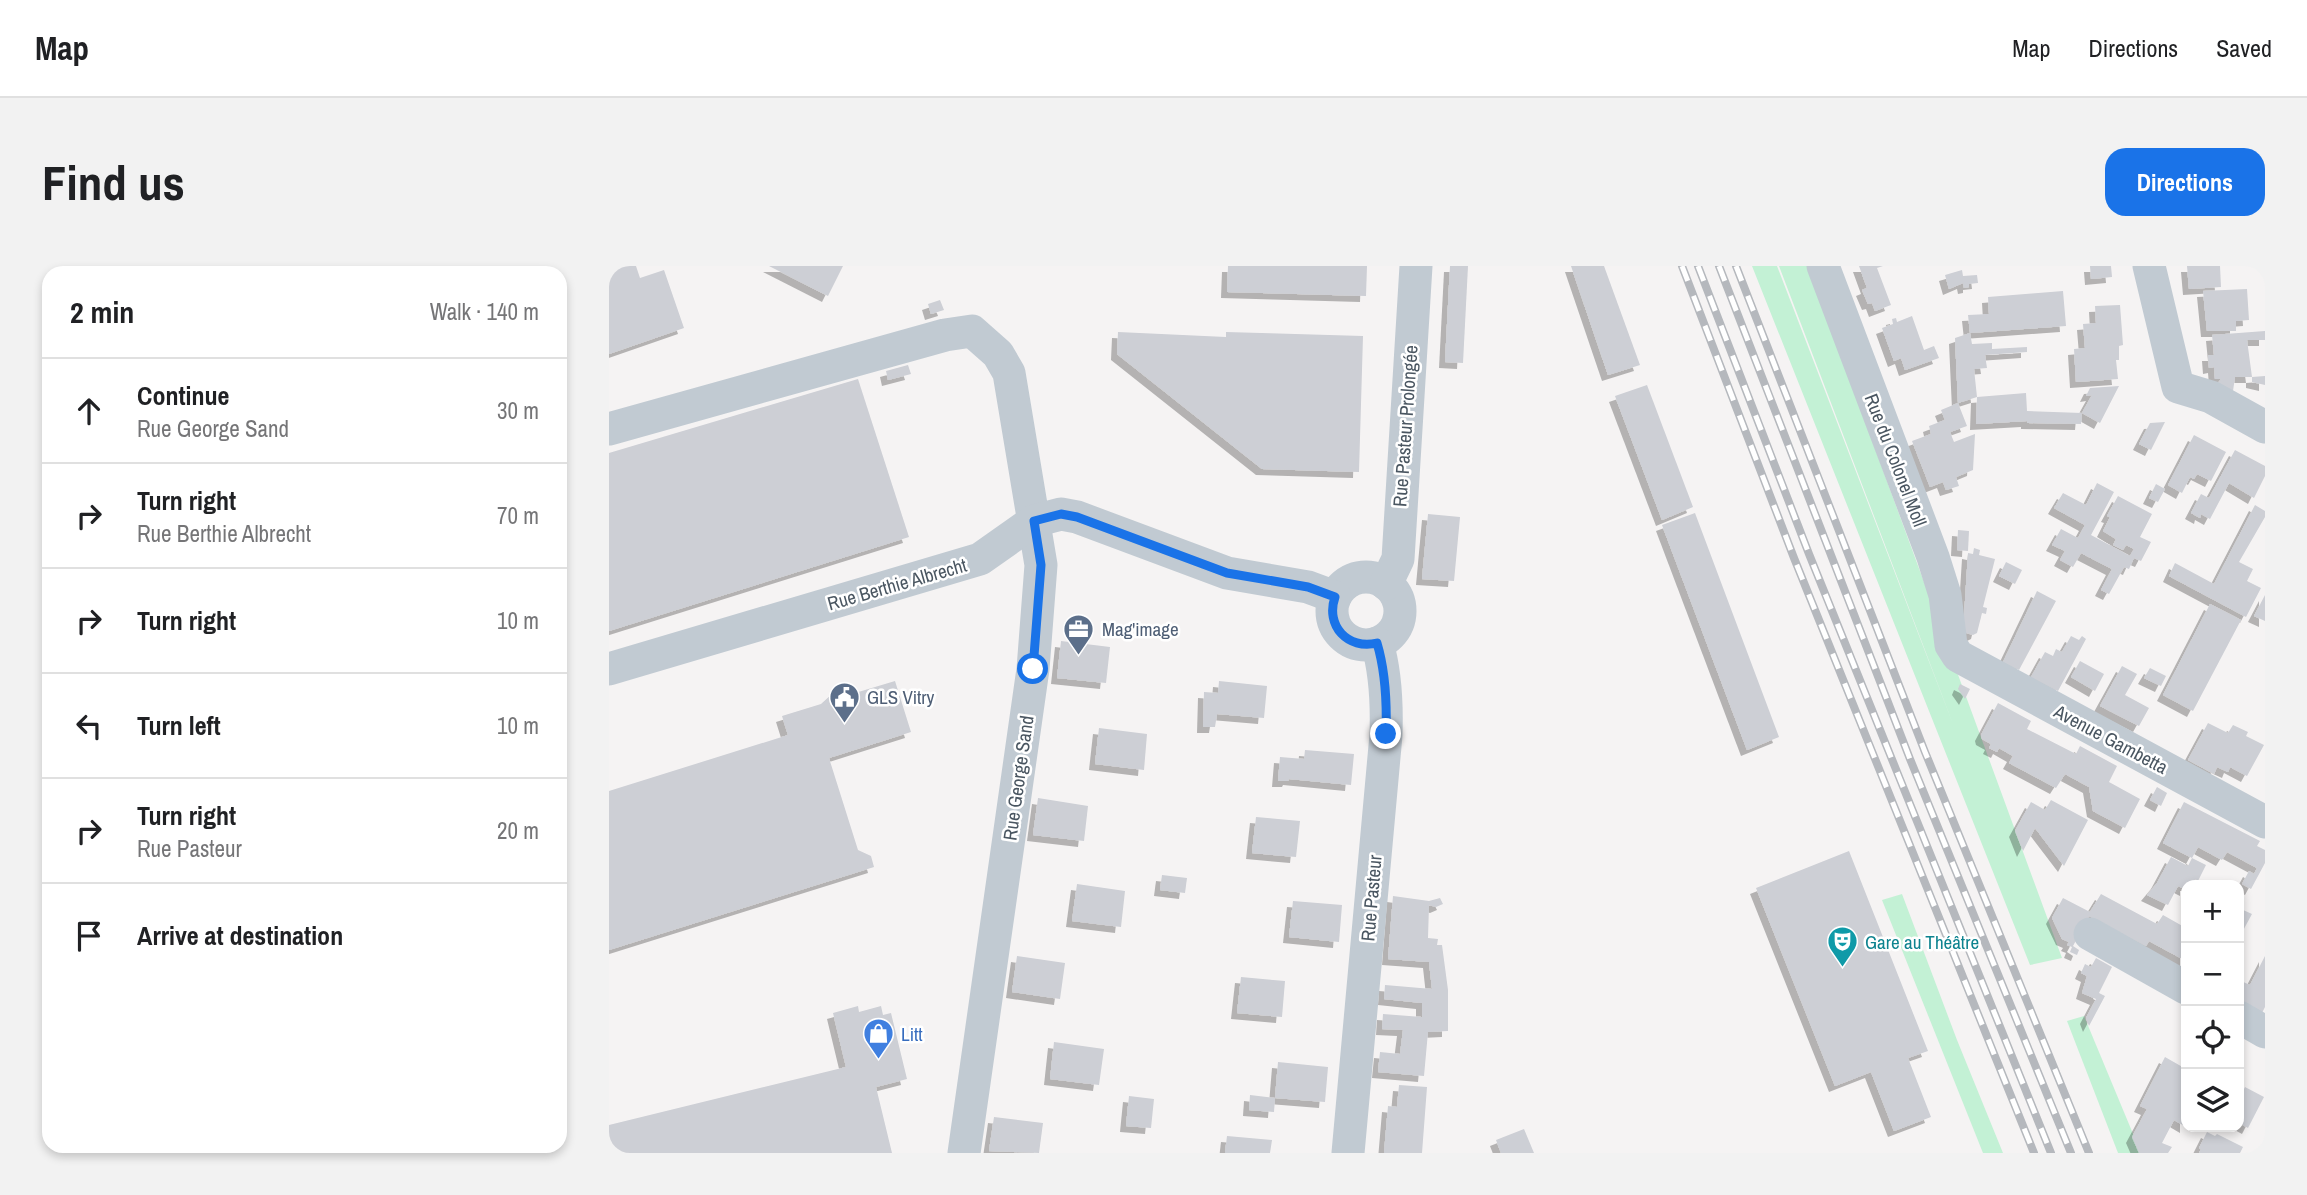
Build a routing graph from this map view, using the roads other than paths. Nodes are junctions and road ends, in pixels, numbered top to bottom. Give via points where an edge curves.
1 (1416, 266) edge
2 (1823, 266) edge
3 (2149, 266) edge
4 (2265, 427) edge
5 (609, 429) edge
6 (1034, 521) junction
7 (1386, 584) junction
8 (1335, 597) junction
9 (1377, 643) junction
10 (1958, 656) joint
11 (609, 669) edge
12 (2265, 822) edge
13 (2090, 934) dead end
14 (2181, 985) edge
15 (2244, 1020) edge
16 (2265, 1032) edge
17 (964, 1153) edge
18 (1348, 1153) edge

1 - 7 street, Rue Pasteur Prolongée via 1398,559
2 - 10 street, Rue du Colonel Moll via 1933,557 1945,595 1951,645
3 - 4 street via 2178,387 2211,397
5 - 6 street, Rue George Sand via 972,331 997,354 1009,373
6 - 8 street, Rue Berthie Albrecht via 1061,514 1077,517 1227,573 1308,587
6 - 11 street, Rue Berthie Albrecht via 980,559
6 - 17 street, Rue George Sand via 1041,565 1033,669
7 - 8 street via 1364,577 1353,579
7 - 9 street via 1398,600 1400,612 1395,629
8 - 9 street via 1332,616 1342,636 1356,644
9 - 18 street, Rue Pasteur via 1387,704 1386,734
10 - 12 street, Avenue Gambetta
13 - 14 street
15 - 16 street

